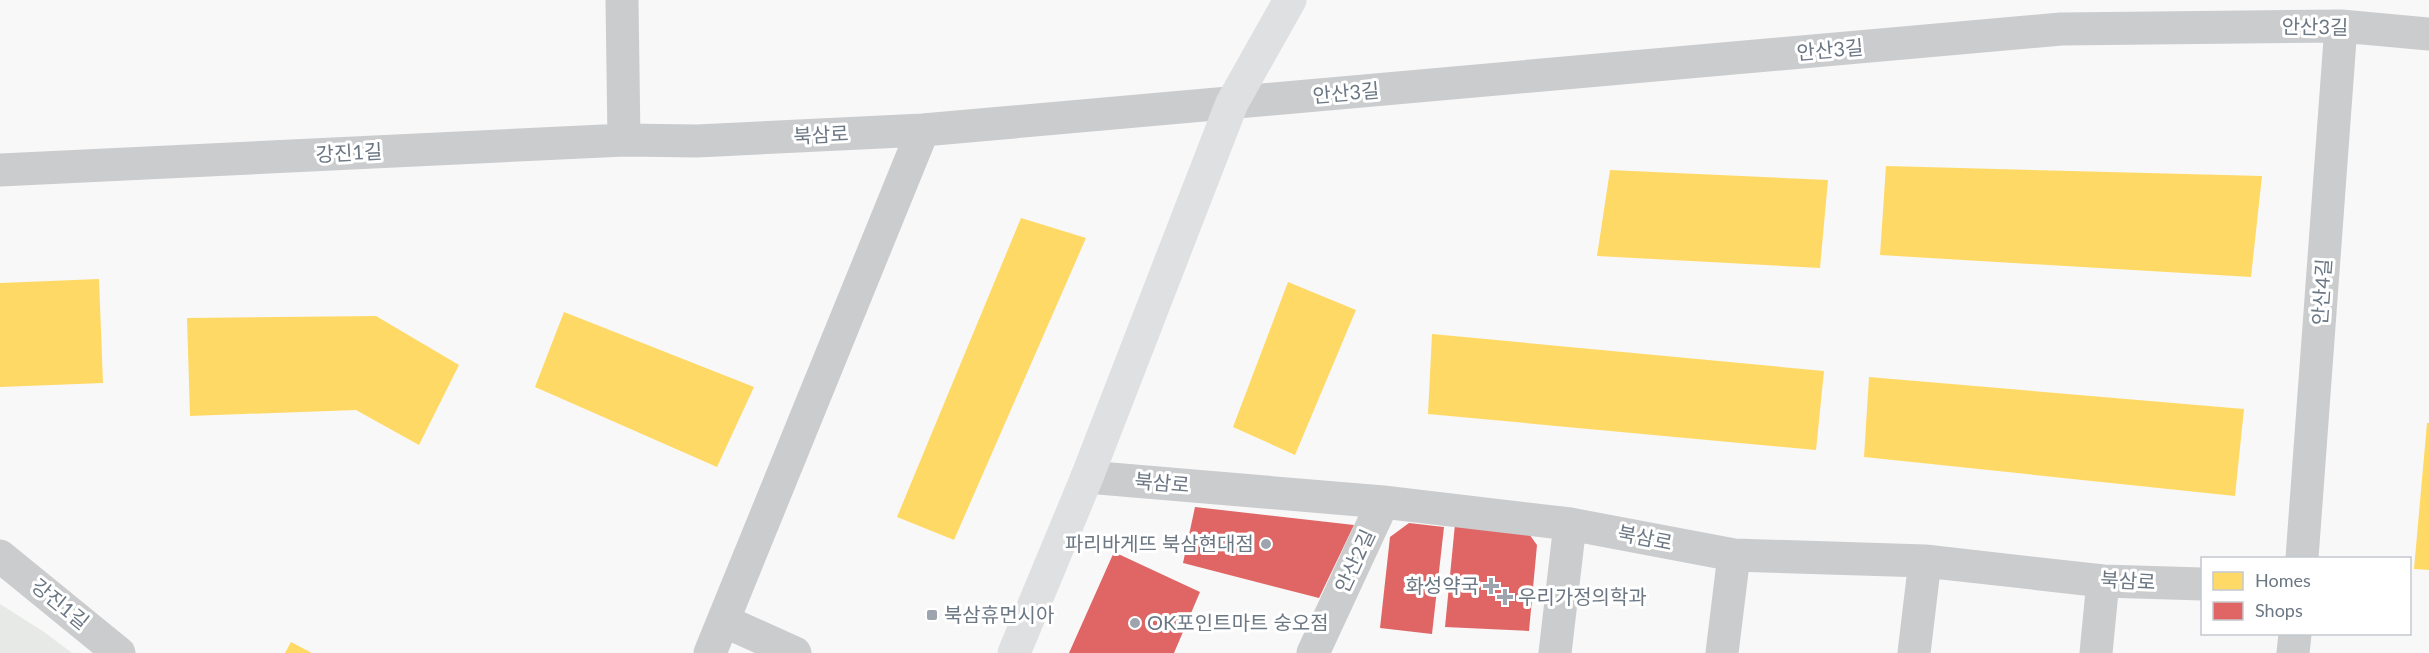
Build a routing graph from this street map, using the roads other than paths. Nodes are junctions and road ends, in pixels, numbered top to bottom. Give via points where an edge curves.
1 (622, 0) edge
2 (1290, 0) edge
3 (2341, 26) junction
4 (2429, 34) edge
5 (1232, 103) junction
6 (923, 130) junction
7 (624, 140) junction
8 (697, 141) joint
9 (0, 170) edge
10 (1087, 477) junction
11 (1383, 502) junction
12 (1570, 524) junction
13 (1734, 555) junction
14 (0, 556) edge
15 (2302, 557) edge
16 (1924, 561) junction
17 (2103, 581) junction
18 (2201, 584) edge
19 (724, 621) junction
20 (2295, 635) edge
21 (119, 653) edge
22 (710, 653) edge
23 (795, 653) edge
24 (1014, 653) edge
25 (1313, 653) edge
26 (1556, 653) edge
27 (1722, 653) edge
28 (1914, 653) edge
29 (2096, 653) edge
30 (2294, 653) edge

1 - 7 street
2 - 5 street
3 - 4 street, 안산3길
3 - 5 street, 안산3길 via 2061,29
3 - 15 street, 안산4길
5 - 6 street, 북삼로
5 - 10 street
6 - 8 street, 북삼로
6 - 19 street
7 - 8 street, 강진1길
7 - 9 street, 강진1길
10 - 11 street, 북삼로
10 - 24 street
11 - 12 street, 북삼로
11 - 25 street, 안산2길
12 - 13 street, 북삼로
12 - 26 street
13 - 16 street, 북삼로
13 - 27 street
14 - 21 street, 강진1길
16 - 17 street, 북삼로
16 - 28 street
17 - 18 street, 북삼로
17 - 29 street
19 - 22 street
19 - 23 street
20 - 30 street

